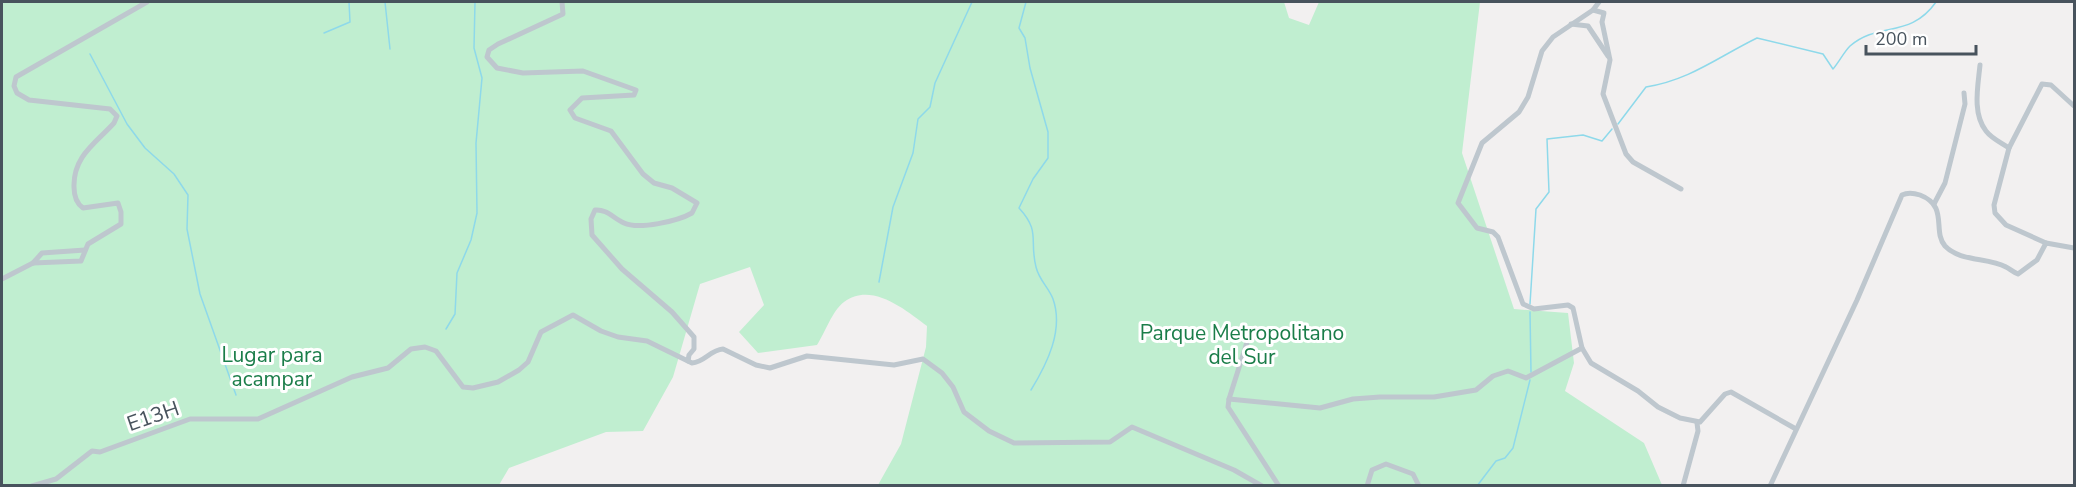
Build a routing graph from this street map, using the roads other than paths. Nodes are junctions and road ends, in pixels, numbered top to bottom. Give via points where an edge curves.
1 (147, 2) edge
2 (562, 2) edge
3 (1599, 2) edge
4 (1593, 10) junction
5 (1570, 24) junction
6 (1609, 57) junction
7 (1980, 65) dead end
8 (1964, 93) dead end
9 (2074, 106) edge
10 (2009, 148) junction
11 (1681, 189) dead end
12 (1934, 204) junction
13 (2046, 243) junction
14 (2074, 248) edge
15 (85, 250) junction
16 (33, 263) junction
17 (2, 279) edge
18 (1250, 333) dead end
19 (1582, 348) junction
20 (688, 361) junction
21 (1229, 399) junction
22 (1696, 423) junction
23 (1796, 429) junction
24 (32, 486) edge
25 (1262, 486) edge
26 (1279, 486) edge
27 (1366, 486) edge
28 (1419, 486) edge
29 (1683, 486) edge
30 (1770, 486) edge

1 - 15 street via 22,72 14,81 17,93 29,100 115,112 114,123 81,157 74,183 77,203 83,208 116,202 121,224 88,244
2 - 20 street via 563,14 498,44 487,57 497,68 523,73 583,71 636,90 634,95 582,98 570,110 575,118 610,131 654,183 672,188 697,203 692,213 679,220 638,226 602,209 595,210 592,235 694,337
3 - 4 street
4 - 5 street
4 - 6 street via 1604,13 1602,22
5 - 6 street via 1588,26
5 - 19 street via 1542,51 1528,97 1519,112 1482,143 1458,204 1477,228 1498,237 1523,304 1534,309 1568,305 1573,308
6 - 11 street via 1604,96 1626,154
7 - 10 street via 1976,88 1981,122 1987,133
8 - 12 street via 1965,104 1945,183
9 - 10 street via 2051,85 2042,84
10 - 13 street via 1994,201 1995,213 2006,225
12 - 13 street via 1941,220 1943,241 1955,253 2022,274 2037,260
12 - 23 street via 1919,195 1902,195
13 - 14 street
15 - 16 street via 42,253
15 - 16 street via 76,263
16 - 17 street
18 - 21 street
19 - 21 street via 1526,378 1508,371 1493,376 1476,390 1458,394 1353,399 1320,408
19 - 22 street via 1604,373 1658,407
20 - 24 street, E13H via 647,341 618,337 570,315 541,332 528,362 498,382 463,387 436,351 417,348 388,368 352,376 258,418 190,419 92,452 56,479
20 - 25 street via 700,362 723,349 763,367 807,356 894,365 923,359 952,385 964,412 1014,443 1110,442 1132,427
21 - 26 street via 1228,407
22 - 23 street via 1731,392
22 - 29 street via 1698,430
23 - 30 street
27 - 28 street via 1372,470 1386,464 1413,474

